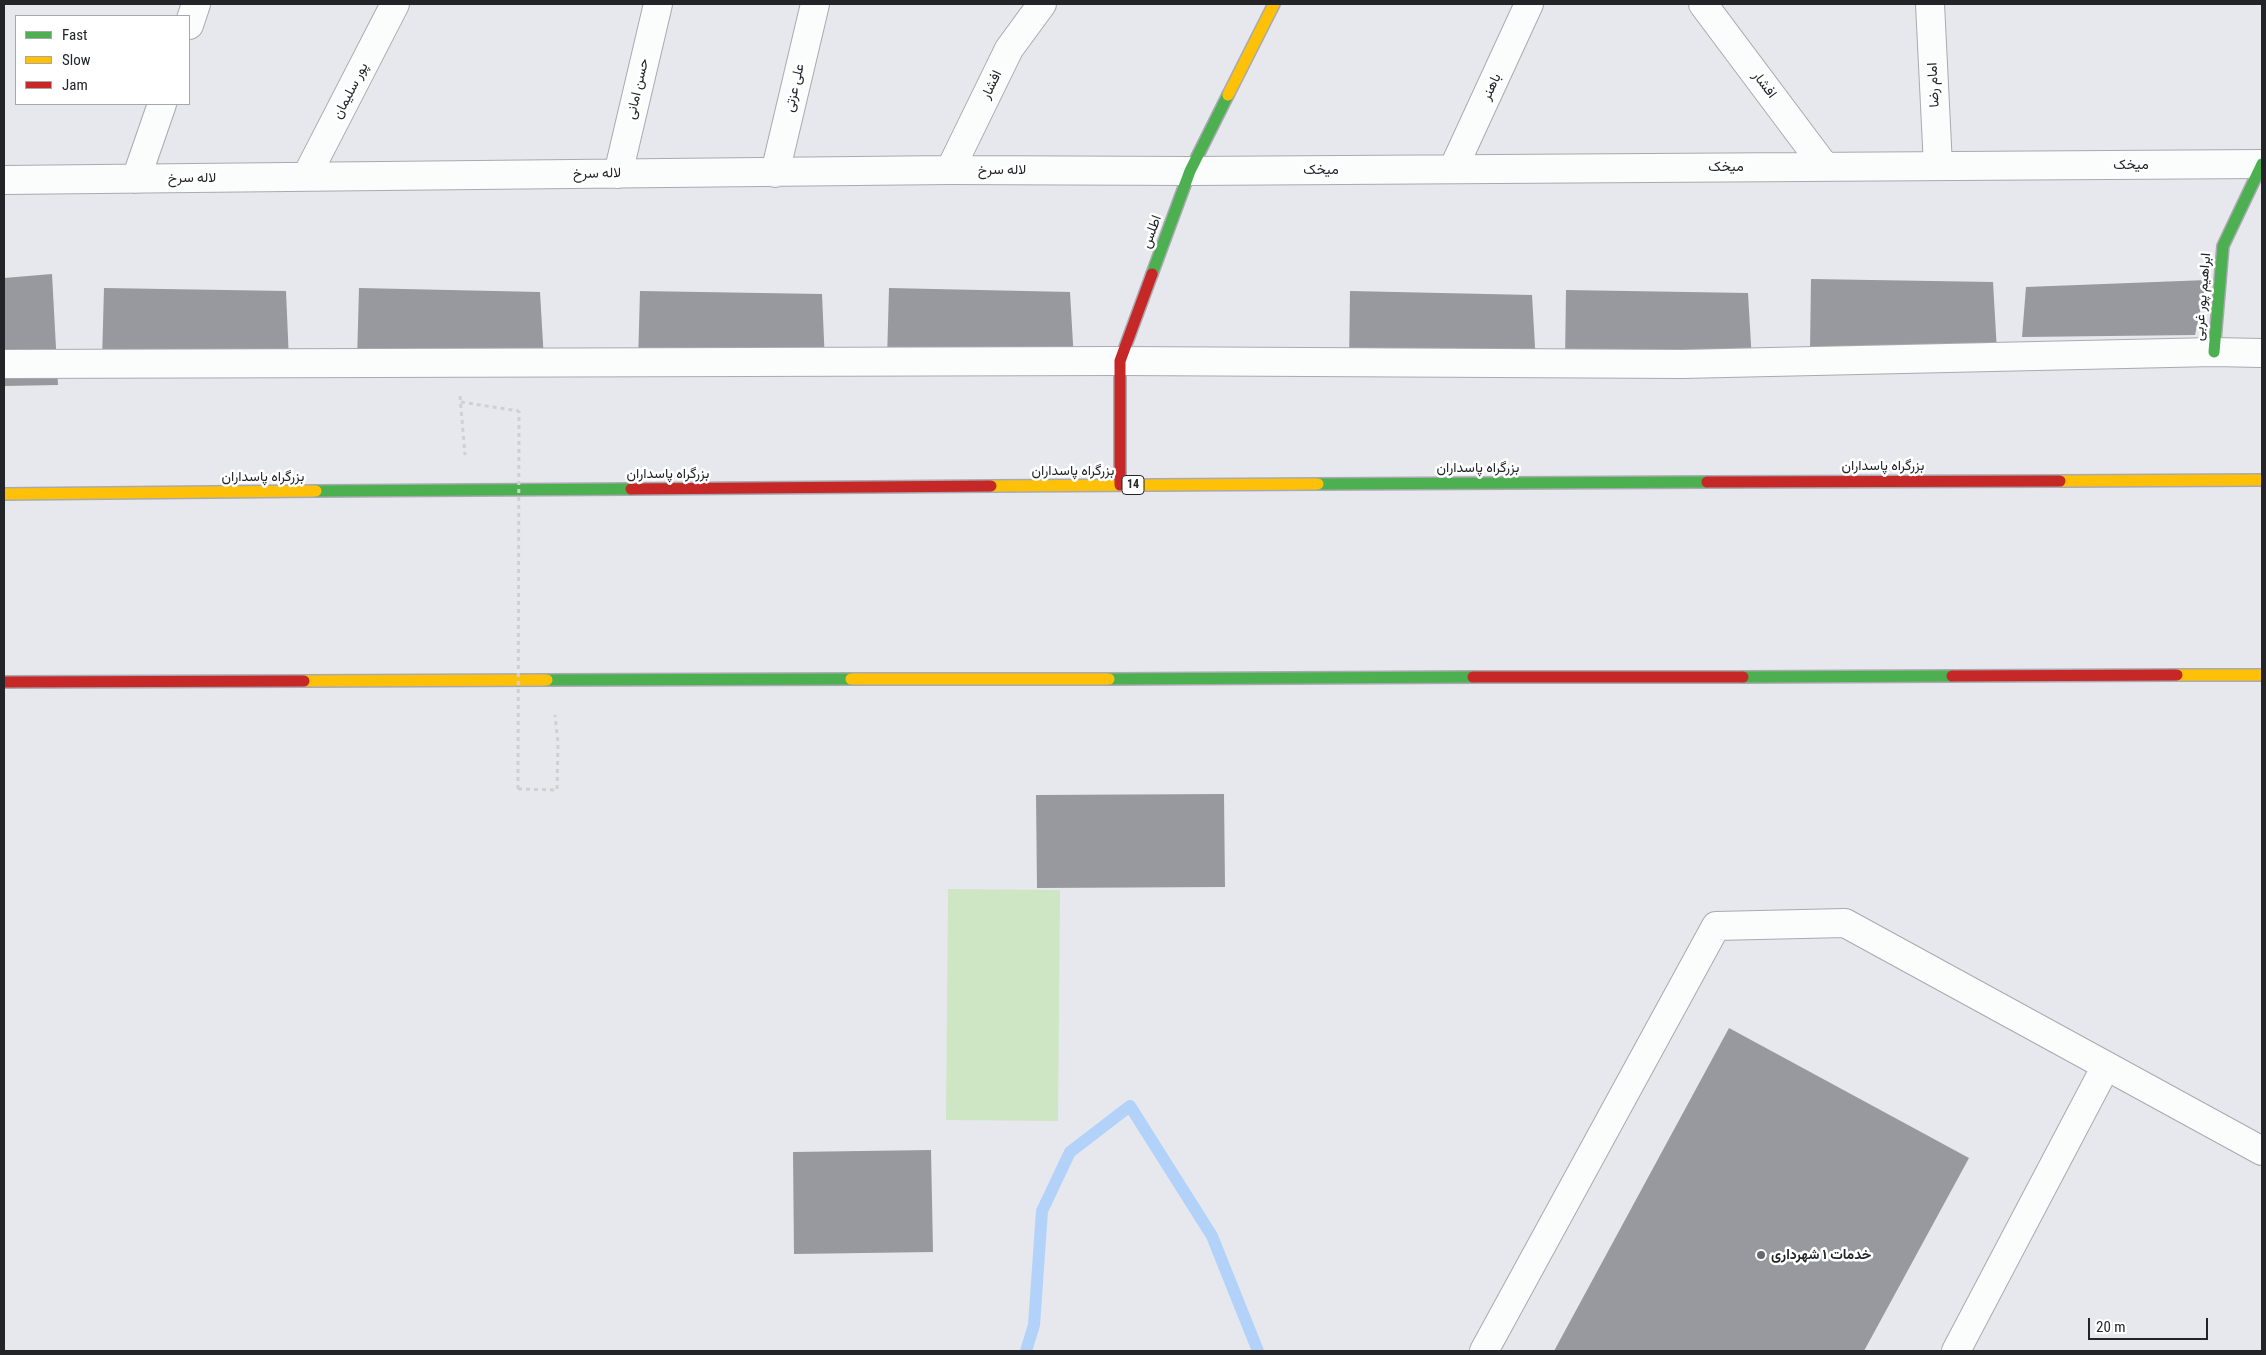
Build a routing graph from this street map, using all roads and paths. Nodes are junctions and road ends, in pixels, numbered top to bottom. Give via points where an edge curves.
1 (196, 4) edge
2 (396, 4) edge
3 (658, 4) edge
4 (815, 4) edge
5 (1042, 4) edge
6 (1274, 4) edge
7 (1529, 4) edge
8 (1703, 4) edge
9 (1930, 4) edge
10 (190, 22) edge
11 (162, 105) edge
12 (2262, 164) edge
13 (1826, 166) junction
14 (1938, 166) junction
15 (1453, 169) junction
16 (950, 170) junction
17 (1190, 171) junction
18 (775, 173) junction
19 (618, 174) junction
20 (306, 178) junction
21 (136, 179) junction
22 (4, 180) edge
23 (2214, 352) junction
24 (2262, 353) edge
25 (1120, 361) junction
26 (458, 363) junction
27 (4, 364) edge
28 (461, 402) junction
29 (2262, 480) edge
30 (1120, 485) junction
31 (468, 490) junction
32 (4, 494) edge
33 (2262, 675) edge
34 (551, 680) junction
35 (4, 682) edge
36 (2106, 1066) junction
37 (2262, 1151) edge
38 (1484, 1351) edge
39 (1956, 1351) edge

1 - 10 street
2 - 20 street, پور سلیمان
3 - 19 street, حسن امانی
4 - 18 street, علی عزتی
5 - 16 street, افشار via 1009,49
6 - 17 main road, اطلس
7 - 15 street, باهنر
8 - 13 street, افشار
9 - 14 street, امام رضا
11 - 21 street
12 - 14 street, میخک
12 - 23 main road, ابراهیم پور غربی via 2223,246
13 - 14 street, میخک
13 - 15 street, میخک
15 - 17 street, میخک
16 - 17 street, لاله سرخ
16 - 18 street, لاله سرخ
17 - 25 main road, اطلس
18 - 19 street, لاله سرخ
19 - 20 street, لاله سرخ
20 - 21 street, لاله سرخ
21 - 22 street, لاله سرخ
23 - 24 street
23 - 25 street via 1682,364
25 - 26 street
25 - 30 main road, اطلس
26 - 27 street
26 - 28 path
28 - 31 path
28 - 34 path, bridge via 518,411 518,789 557,790 558,743
29 - 30 main road, بزرگراه پاسداران / 14
30 - 31 main road, بزرگراه پاسداران / 14
31 - 32 main road, بزرگراه پاسداران / 14
33 - 34 main road
34 - 35 main road
36 - 37 street
36 - 38 street via 1845,923 1716,926
36 - 39 street

